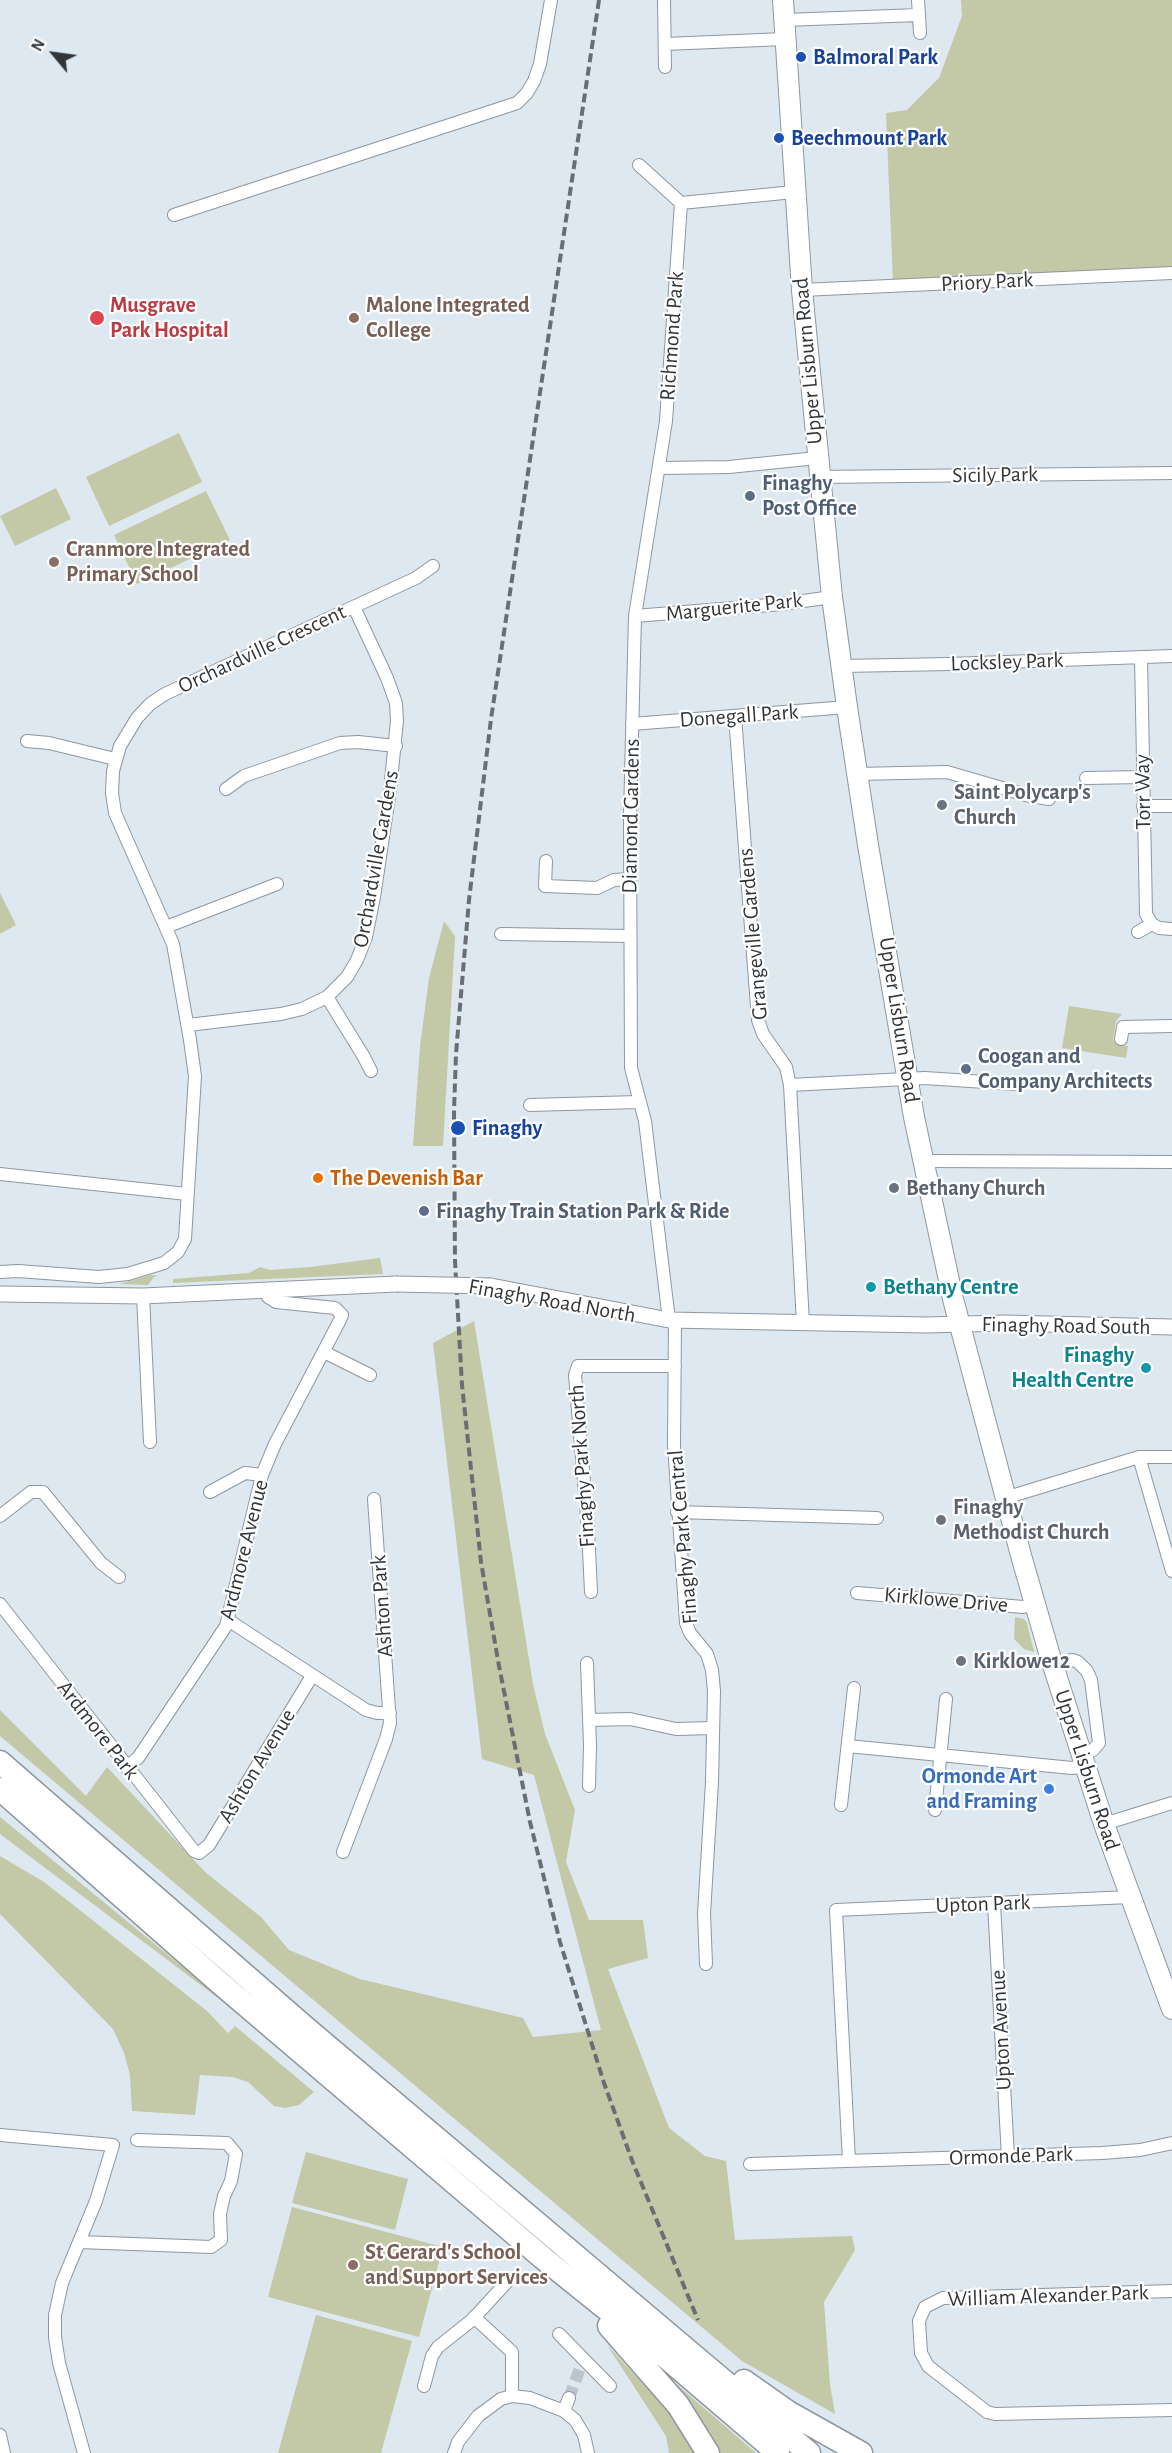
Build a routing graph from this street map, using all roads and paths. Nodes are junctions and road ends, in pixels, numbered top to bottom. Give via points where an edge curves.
1 (551, 0) edge
2 (664, 0) edge
3 (783, 0) edge
4 (918, 0) edge
5 (919, 15) junction
6 (784, 30) junction
7 (920, 33) dead end
8 (665, 44) junction
9 (665, 68) dead end
10 (639, 165) dead end
11 (794, 192) junction
12 (681, 204) junction
13 (174, 215) dead end
14 (1172, 273) edge
15 (802, 290) junction
16 (660, 468) junction
17 (818, 468) junction
18 (1172, 473) edge
19 (433, 567) dead end
20 (832, 597) junction
21 (354, 607) junction
22 (635, 616) junction
23 (1172, 656) edge
24 (1141, 657) junction
25 (842, 666) junction
26 (847, 707) junction
27 (735, 716) junction
28 (632, 724) junction
29 (27, 741) dead end
30 (396, 746) junction
31 (115, 759) junction
32 (857, 774) junction
33 (1094, 774) dead end
34 (1143, 777) junction
35 (226, 789) dead end
36 (1049, 799) dead end
37 (1143, 806) junction
38 (1172, 806) edge
39 (546, 861) dead end
40 (630, 879) junction
41 (277, 884) dead end
42 (1152, 924) junction
43 (166, 927) junction
44 (1172, 929) edge
45 (1138, 932) dead end
46 (501, 934) dead end
47 (630, 936) junction
48 (327, 997) junction
49 (188, 1025) junction
50 (1172, 1026) edge
51 (1121, 1039) dead end
52 (371, 1071) dead end
53 (908, 1080) junction
54 (1016, 1084) dead end
55 (790, 1085) junction
56 (638, 1102) junction
57 (530, 1105) dead end
58 (924, 1161) junction
59 (1172, 1162) edge
60 (0, 1174) edge
61 (187, 1194) junction
62 (0, 1271) edge
63 (267, 1290) junction
64 (0, 1294) edge
65 (143, 1296) junction
66 (672, 1320) junction
67 (802, 1323) junction
68 (960, 1325) junction
69 (1172, 1327) edge
70 (324, 1352) junction
71 (675, 1366) junction
72 (370, 1375) dead end
73 (150, 1442) dead end
74 (1139, 1457) junction
75 (1172, 1457) edge
76 (262, 1475) junction
77 (210, 1492) dead end
78 (1005, 1498) junction
79 (374, 1499) dead end
80 (677, 1512) junction
81 (0, 1516) edge
82 (877, 1518) dead end
83 (1172, 1570) edge
84 (119, 1577) dead end
85 (591, 1592) dead end
86 (856, 1593) dead end
87 (0, 1604) edge
88 (1035, 1604) junction
89 (228, 1620) junction
90 (587, 1663) dead end
91 (1052, 1664) junction
92 (312, 1676) junction
93 (854, 1688) dead end
94 (946, 1699) dead end
95 (390, 1713) junction
96 (589, 1720) junction
97 (713, 1728) junction
98 (848, 1746) junction
99 (941, 1755) junction
100 (1084, 1760) junction
101 (0, 1762) edge
102 (126, 1767) junction
103 (589, 1786) dead end
104 (0, 1790) edge
105 (1172, 1803) edge
106 (841, 1805) dead end
107 (935, 1810) dead end
108 (1104, 1824) junction
109 (343, 1852) dead end
110 (200, 1853) joint
111 (1130, 1897) junction
112 (994, 1904) junction
113 (705, 1964) dead end
114 (1166, 1977) edge
115 (1172, 2009) edge
116 (306, 2029) junction
117 (1, 2137) edge
118 (137, 2140) dead end
119 (1172, 2143) edge
120 (1008, 2157) junction
121 (849, 2161) junction
122 (750, 2164) dead end
123 (80, 2242) junction
124 (543, 2258) junction
125 (506, 2283) dead end
126 (1172, 2291) edge
127 (474, 2317) junction
128 (559, 2334) dead end
129 (424, 2386) dead end
130 (610, 2386) dead end
131 (512, 2396) junction
132 (569, 2398) tunnel mouth
133 (1172, 2410) edge
134 (564, 2411) junction
135 (0, 2435) edge
136 (4, 2453) edge
137 (84, 2453) edge
138 (454, 2453) edge
139 (589, 2453) edge
140 (708, 2453) edge
141 (778, 2453) edge
142 (808, 2453) edge
143 (861, 2453) edge

1 - 13 street via 540,64 527,93 517,103
2 - 8 street
3 - 6 main road, Upper Lisburn Road
4 - 5 street
5 - 6 street
5 - 7 street
6 - 8 street
6 - 11 main road, Upper Lisburn Road
8 - 9 street
10 - 12 street
11 - 12 street
11 - 15 main road, Upper Lisburn Road
12 - 16 street, Richmond Park via 673,345
14 - 15 street, Priory Park
15 - 17 main road, Upper Lisburn Road
16 - 17 street
16 - 22 street, Diamond Gardens
17 - 18 street, Sicily Park
17 - 20 main road, Upper Lisburn Road
19 - 21 street, Orchardville Crescent
20 - 22 street, Marguerite Park
20 - 25 main road, Upper Lisburn Road
21 - 30 street, Orchardville Gardens via 396,703
21 - 31 street, Orchardville Crescent via 165,694 137,718
22 - 28 street, Diamond Gardens
23 - 24 street, Locksley Park
24 - 25 street, Locksley Park
24 - 34 street, Torr Way
25 - 26 main road, Upper Lisburn Road
26 - 27 street, Donegall Park
26 - 32 main road, Upper Lisburn Road
27 - 28 street, Donegall Park
27 - 55 street, Grangeville Gardens via 758,1020 786,1067
28 - 40 street, Diamond Gardens
29 - 31 street
30 - 35 street, Orchardville Gardens via 340,743 244,776
30 - 48 street, Orchardville Gardens via 366,937 346,977
31 - 43 street, Orchardville Crescent via 115,813
32 - 36 street via 946,772
32 - 53 main road, Upper Lisburn Road
33 - 34 street
34 - 37 street, Torr Way
37 - 38 street
37 - 42 street, Torr Way via 1144,901
39 - 40 street via 545,886 597,888 614,879
40 - 47 street, Diamond Gardens
41 - 43 street
42 - 44 street
42 - 45 street
43 - 49 street, Orchardville Crescent via 173,944
46 - 47 street
47 - 56 street, Diamond Gardens via 631,1068
48 - 49 street, Orchardville Gardens via 281,1014
48 - 52 street
49 - 61 street, Orchardville Crescent via 195,1076
50 - 51 street via 1123,1027
53 - 54 street
53 - 55 street
53 - 58 main road, Upper Lisburn Road
55 - 67 street, Grangeville Gardens
56 - 57 street
56 - 66 street, Diamond Gardens via 645,1121
58 - 59 street
58 - 68 main road, Upper Lisburn Road
60 - 61 street
61 - 62 street, Orchardville Crescent via 187,1228 182,1245 158,1266 99,1277
63 - 65 street, Finaghy Road North
63 - 66 street, Finaghy Road North, bridge via 396,1284 491,1286
63 - 70 street, Ardmore Avenue via 268,1297 276,1302 339,1310 342,1315
64 - 65 street, Finaghy Road North
65 - 73 street
66 - 67 street, Finaghy Road North
66 - 71 street, Finaghy Park Central
67 - 68 street, Finaghy Road North
68 - 69 street, Finaghy Road South
68 - 78 main road, Upper Lisburn Road
70 - 72 street
70 - 76 street, Ardmore Avenue
71 - 80 street, Finaghy Park Central
71 - 85 street, Finaghy Park North via 578,1366 575,1375
74 - 75 street
74 - 78 street
74 - 83 street
76 - 77 street via 245,1473
76 - 89 street, Ardmore Avenue
78 - 88 main road, Upper Lisburn Road
79 - 95 street, Ashton Park
80 - 82 street
80 - 97 street, Finaghy Park Central via 686,1623 707,1654 712,1670
81 - 84 street via 31,1492 43,1492 101,1563
86 - 88 street, Kirklowe Drive via 1023,1607
87 - 102 street, Ardmore Park
88 - 91 main road, Upper Lisburn Road
89 - 92 street
89 - 102 street, Ardmore Avenue via 138,1758
90 - 96 street
91 - 100 main road, Upper Lisburn Road
91 - 100 street via 1073,1660 1088,1671 1099,1743
92 - 95 street via 366,1710
92 - 110 street, Ashton Avenue via 209,1845
93 - 98 street
94 - 99 street
95 - 109 street, Ashton Park via 386,1739
96 - 97 street via 630,1719 676,1728
96 - 103 street
97 - 113 street, Finaghy Park Central
98 - 99 street
98 - 106 street
99 - 100 street via 1072,1767
99 - 107 street
100 - 108 main road, Upper Lisburn Road
101 - 116 highway
102 - 110 street, Ardmore Park via 189,1847
104 - 124 highway
105 - 108 street
108 - 111 main road, Upper Lisburn Road
111 - 112 street, Upton Park
111 - 114 main road, Upper Lisburn Road
112 - 120 street, Upton Avenue
112 - 121 street, Upton Park via 837,1910
114 - 115 main road, Upper Lisburn Road
116 - 142 highway
116 - 143 highway via 392,2088 714,2358 788,2412
117 - 123 street via 113,2145
118 - 123 street via 151,2135 227,2143 236,2154 220,2214 220,2240 211,2247
119 - 120 street, Ormonde Park via 1140,2150
120 - 121 street, Ormonde Park
121 - 122 street, Ormonde Park
123 - 137 street via 62,2283 55,2337
124 - 140 highway via 655,2376
124 - 141 highway
125 - 127 street
126 - 133 street, William Alexander Park via 943,2298 925,2307 919,2320 921,2353 928,2366 987,2412
127 - 129 street via 438,2347
127 - 131 street via 512,2352
128 - 130 street
131 - 134 street via 530,2398
131 - 138 street via 478,2416
132 - 134 street
134 - 139 street via 584,2435
135 - 136 street

